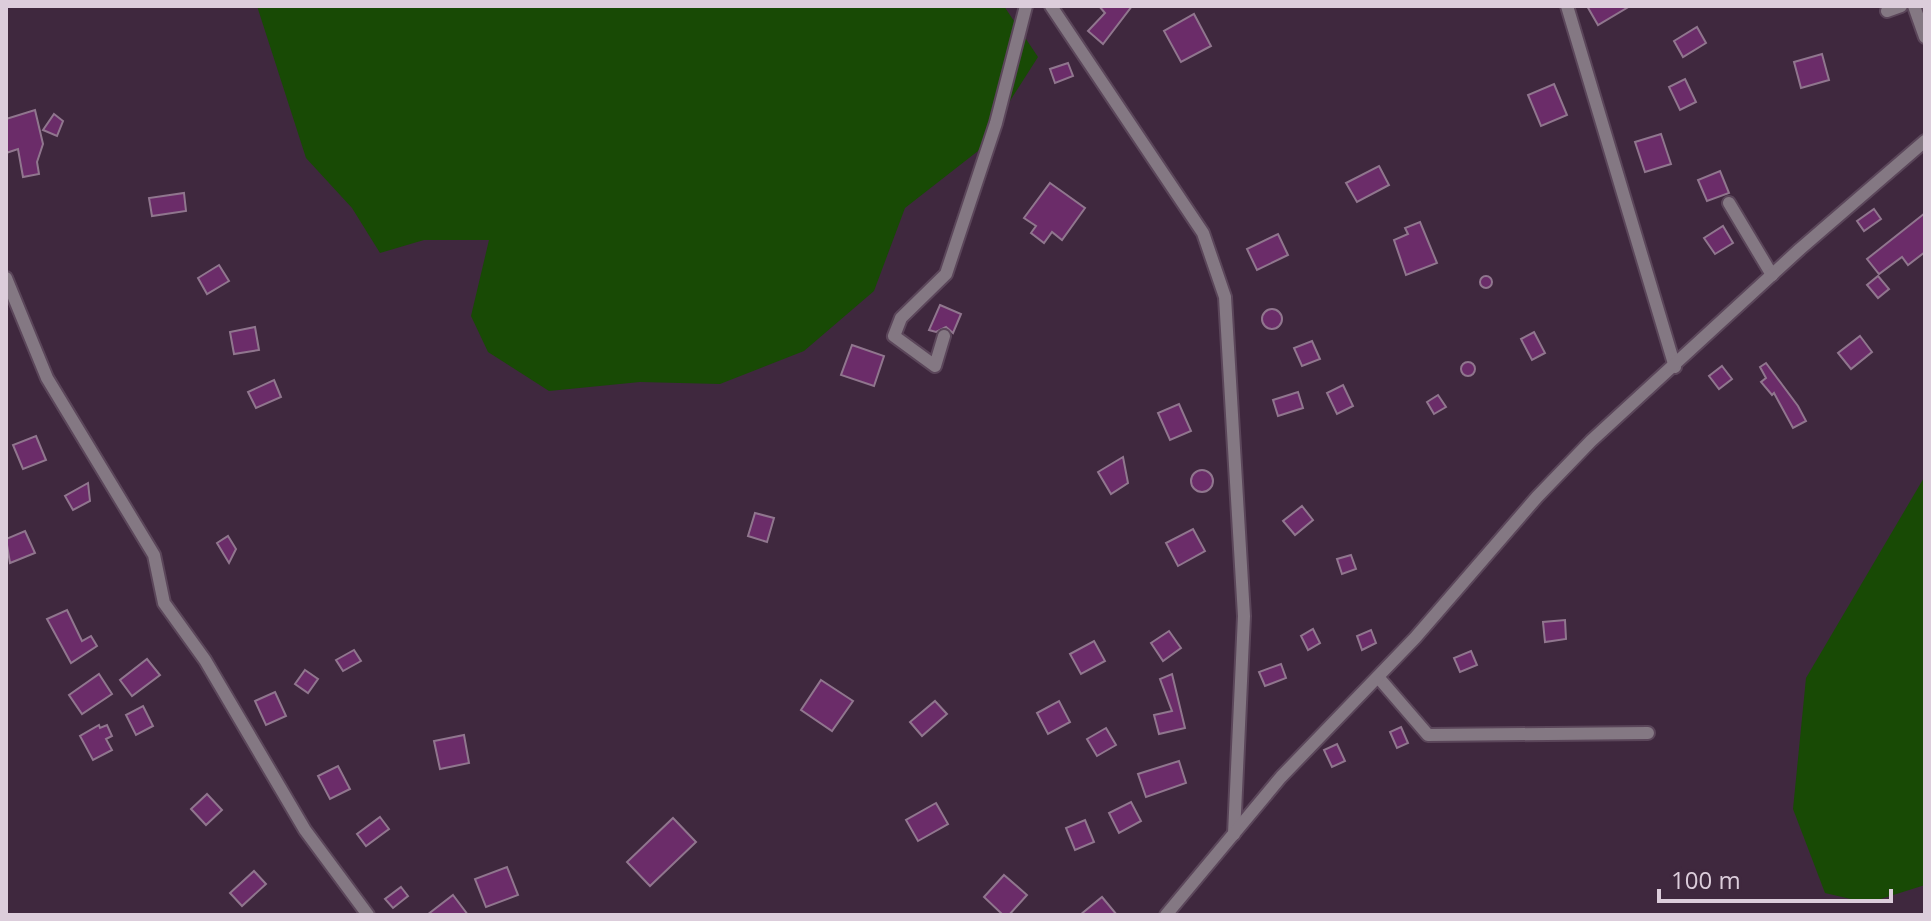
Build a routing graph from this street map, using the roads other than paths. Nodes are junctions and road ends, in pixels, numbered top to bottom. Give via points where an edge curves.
1 (1026, 6) edge
2 (1051, 6) edge
3 (1567, 6) edge
4 (1901, 6) edge
5 (1914, 6) edge
6 (1887, 11) dead end
7 (1925, 37) edge
8 (1925, 141) edge
9 (1729, 203) dead end
10 (1772, 275) junction
11 (6, 278) edge
12 (944, 336) dead end
13 (1675, 367) junction
14 (1378, 677) junction
15 (1648, 733) dead end
16 (1234, 834) junction
17 (368, 915) edge
18 (1166, 915) edge

1 - 12 street via 996,123 946,274 901,318 894,336 935,366
2 - 16 street via 1203,233 1225,297 1244,616
3 - 13 street
4 - 6 street
5 - 7 street
8 - 10 street
9 - 10 street
10 - 13 street
11 - 17 street via 47,378 154,555 164,603 205,660 305,830
13 - 14 street via 1570,463
14 - 15 street via 1428,735
14 - 16 street
16 - 18 street

